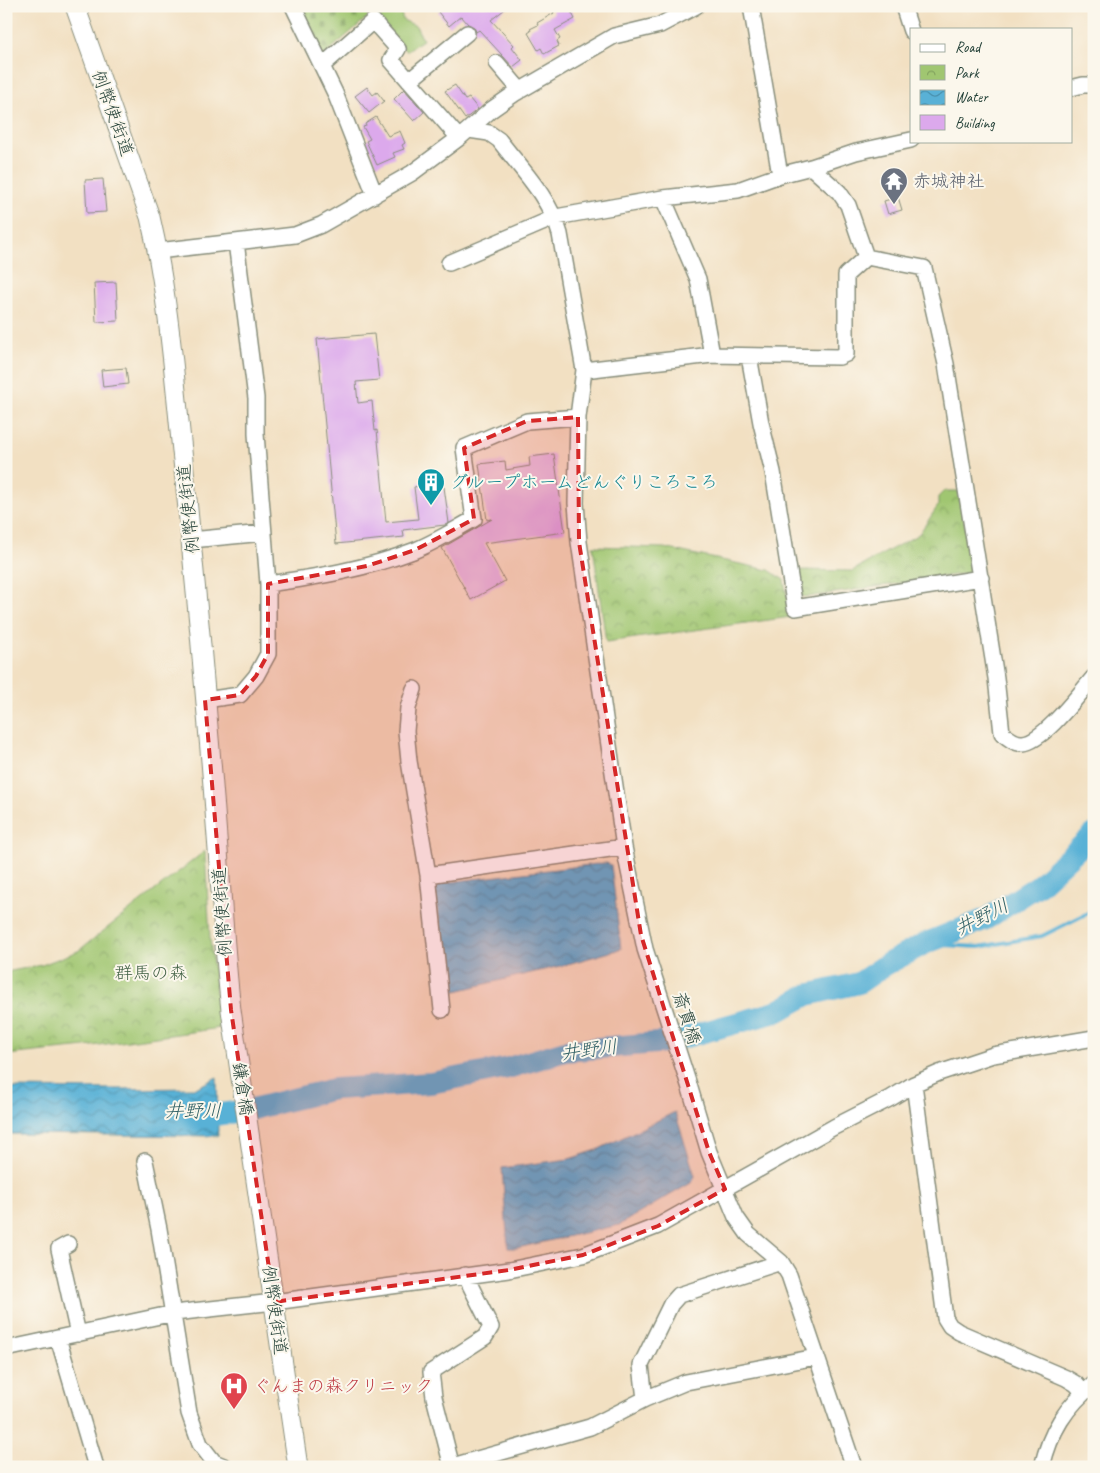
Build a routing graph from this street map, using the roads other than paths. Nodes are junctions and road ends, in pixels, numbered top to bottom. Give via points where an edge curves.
1 (75, 6) edge
2 (293, 6) edge
3 (696, 6) edge
4 (751, 6) edge
5 (902, 6) edge
6 (910, 28) edge
7 (467, 33) dead end
8 (497, 63) dead end
9 (322, 66) junction
10 (409, 80) junction
11 (1094, 85) edge
12 (1072, 88) edge
13 (520, 90) junction
14 (464, 134) junction
15 (910, 140) edge
16 (811, 167) junction
17 (780, 175) junction
18 (375, 196) junction
19 (663, 198) junction
20 (556, 217) junction
21 (236, 242) junction
22 (158, 251) junction
23 (866, 257) junction
24 (449, 263) dead end
25 (712, 355) junction
26 (749, 356) junction
27 (584, 370) junction
28 (578, 417) junction
29 (263, 533) junction
30 (191, 540) junction
31 (981, 578) junction
32 (268, 584) junction
33 (1094, 677) edge
34 (414, 689) dead end
35 (205, 700) junction
36 (624, 846) junction
37 (428, 875) junction
38 (442, 1010) dead end
39 (233, 1025) joint
40 (1094, 1038) edge
41 (914, 1084) junction
42 (253, 1154) joint
43 (145, 1161) dead end
44 (725, 1189) junction
45 (68, 1244) dead end
46 (781, 1262) junction
47 (465, 1275) junction
48 (274, 1302) junction
49 (174, 1313) junction
50 (78, 1334) junction
51 (58, 1338) junction
52 (6, 1349) edge
53 (816, 1357) junction
54 (1088, 1388) edge
55 (645, 1399) junction
56 (215, 1465) edge
57 (451, 1466) edge
58 (96, 1467) edge
59 (298, 1467) edge
60 (854, 1467) edge
61 (1042, 1467) edge

1 - 22 main road, 例幣使街道 via 150,217
2 - 9 street
3 - 13 street via 660,25 614,36
4 - 17 street
5 - 6 street
7 - 10 street
8 - 13 street
9 - 10 street via 373,21 398,49 391,60
9 - 18 street via 350,128
10 - 14 street
11 - 12 street
13 - 14 street
14 - 18 street
14 - 20 street via 489,134 499,140
15 - 16 street via 856,152
16 - 17 street
16 - 23 street via 839,192 848,205
17 - 19 street via 738,190
18 - 21 street via 295,235
19 - 20 street
19 - 25 street via 698,279
20 - 24 street
20 - 27 street, 斎貫橋
21 - 22 street
21 - 29 street via 256,398
22 - 30 main road, 例幣使街道
23 - 26 street via 846,275 846,354 839,357
23 - 31 street via 924,268 946,364
25 - 26 street
25 - 27 street
26 - 31 street via 773,472 795,608
27 - 28 street, 斎貫橋
28 - 32 street via 527,421 464,448 474,519 415,550 367,566 326,576
28 - 36 street, 斎貫橋 via 576,503 579,542
29 - 30 street
29 - 32 street
30 - 35 main road, 例幣使街道
31 - 33 street via 1002,733 1020,744 1043,734
32 - 35 street via 268,654 240,695
34 - 37 street via 406,731
35 - 39 main road, 例幣使街道 via 224,950
36 - 37 street
36 - 44 street, 斎貫橋 via 641,935 709,1152
37 - 38 street
39 - 42 main road, 鎌倉橋
40 - 41 street via 993,1055
41 - 44 street
41 - 54 street via 945,1318 959,1332
42 - 48 main road, 例幣使街道
43 - 49 street
44 - 46 street, 斎貫橋 via 736,1217 748,1234
44 - 47 street via 658,1226 583,1255
45 - 50 street via 59,1249
46 - 53 street via 790,1275
46 - 55 street via 679,1295 671,1304 641,1365
47 - 48 street
47 - 57 street via 490,1327 485,1337 431,1372
48 - 49 street
48 - 59 main road, 例幣使街道
49 - 50 street
49 - 56 street via 189,1413 200,1444
50 - 51 street
51 - 52 street
51 - 58 street
53 - 55 street via 686,1382
53 - 60 street
54 - 61 street via 1056,1426
55 - 57 street via 590,1426

